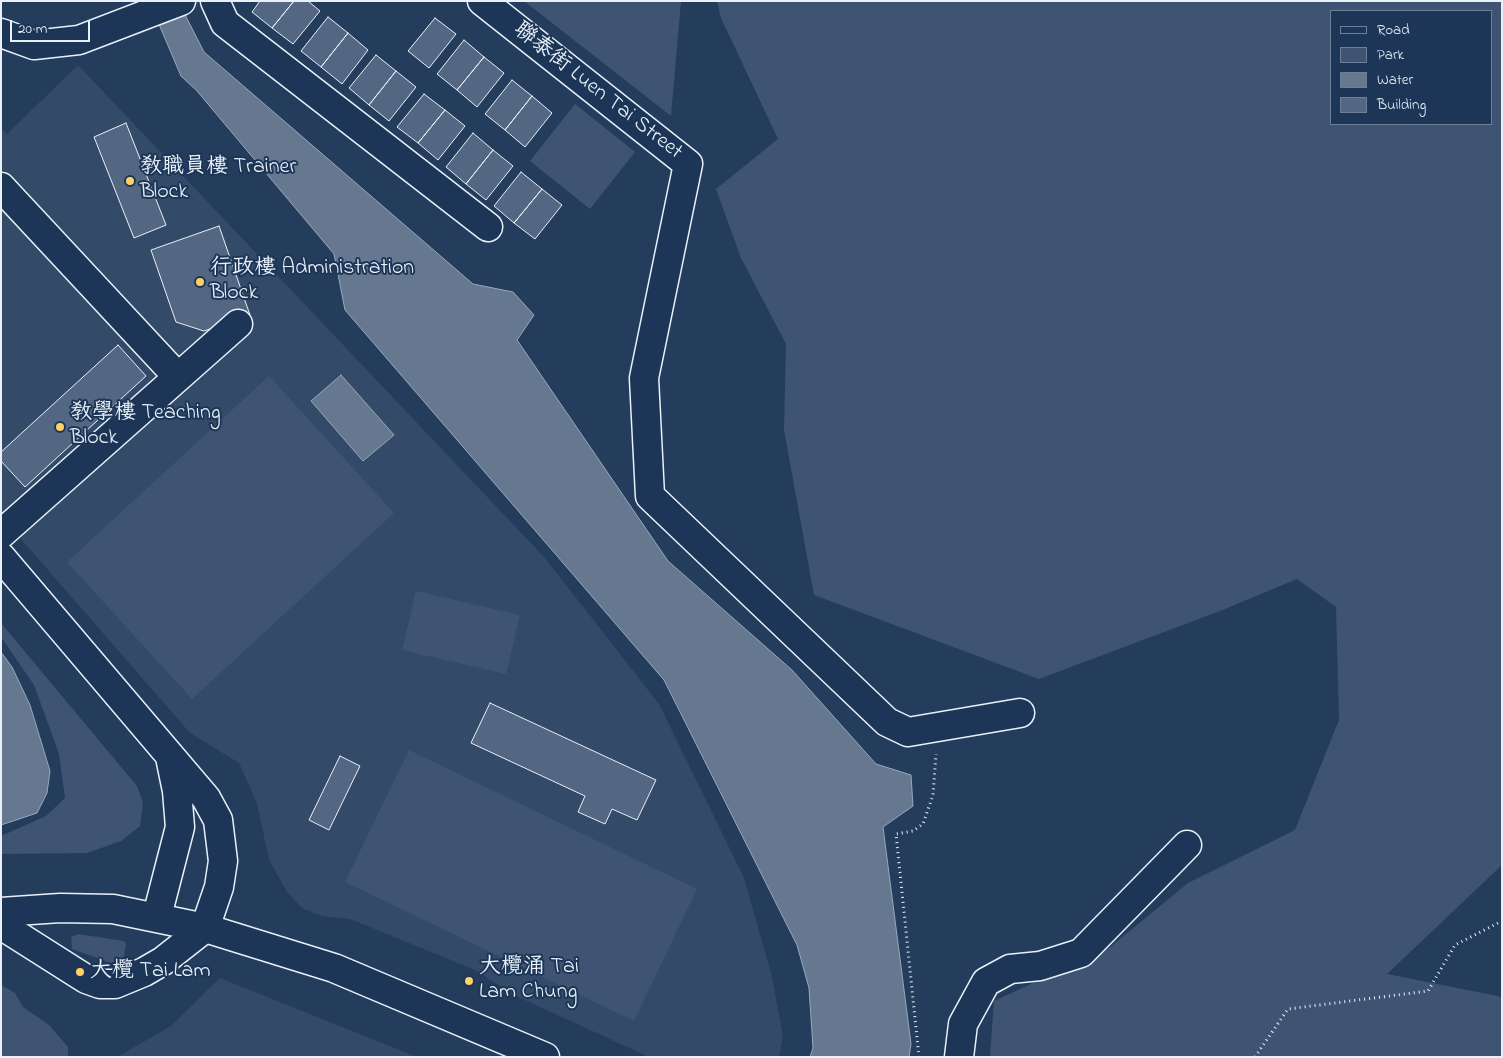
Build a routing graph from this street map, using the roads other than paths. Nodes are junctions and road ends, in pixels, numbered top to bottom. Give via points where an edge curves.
1 (181, 1) edge
2 (215, 1) edge
3 (482, 1) edge
4 (1, 33) edge
5 (1, 187) edge
6 (488, 227) dead end
7 (238, 324) dead end
8 (178, 377) junction
9 (1, 534) edge
10 (1, 557) edge
11 (1020, 713) dead end
12 (169, 753) junction
13 (1187, 845) dead end
14 (1, 912) edge
15 (157, 916) junction
16 (1, 925) edge
17 (205, 928) junction
18 (545, 1057) edge
19 (959, 1057) edge

1 - 4 street via 79,40 34,45
2 - 6 street via 225,23
3 - 11 street, 聯泰街 Luen Tai Street via 688,164 644,378 650,496 887,722 908,732
5 - 8 street
7 - 8 street
8 - 9 street
10 - 12 street
12 - 15 street via 180,827
12 - 17 street via 206,798 218,820 223,861 219,887
13 - 19 street via 1081,953 1040,966 1010,969 986,982 962,1024
14 - 15 street via 113,909
15 - 17 street
16 - 17 street via 86,979 106,984 115,984 144,972
17 - 18 street via 334,968

